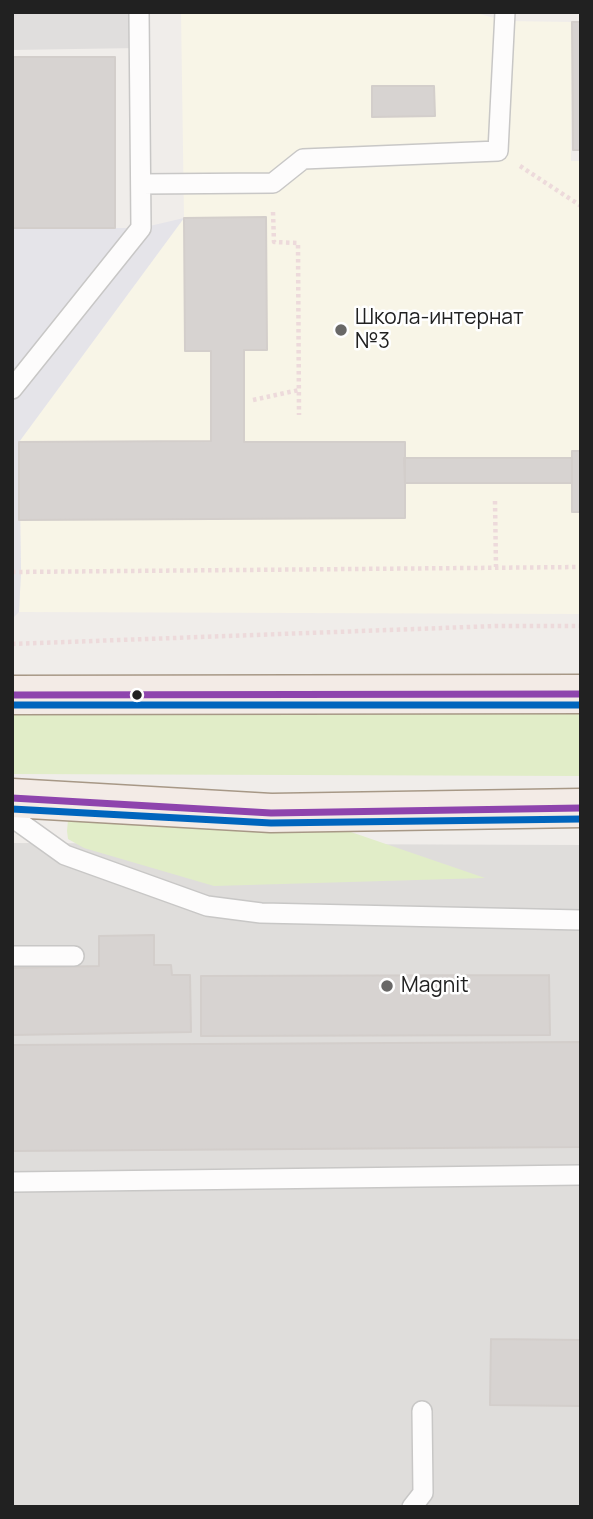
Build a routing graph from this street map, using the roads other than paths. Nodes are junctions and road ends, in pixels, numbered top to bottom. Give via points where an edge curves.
1 (139, 12) edge
2 (505, 12) edge
3 (141, 184) junction
4 (12, 389) edge
5 (581, 694) edge
6 (12, 695) edge
7 (12, 798) edge
8 (581, 808) edge
9 (12, 817) edge
10 (581, 920) edge
11 (12, 956) edge
12 (74, 956) dead end
13 (581, 1175) edge
14 (12, 1182) edge
15 (422, 1411) dead end
16 (412, 1507) edge

1 - 3 lane
2 - 3 lane via 498,151 303,159 272,183
3 - 4 lane via 141,228
5 - 6 main road
7 - 8 main road via 271,813
9 - 10 lane via 65,855 207,906 261,913
11 - 12 lane
13 - 14 lane
15 - 16 lane via 423,1493

